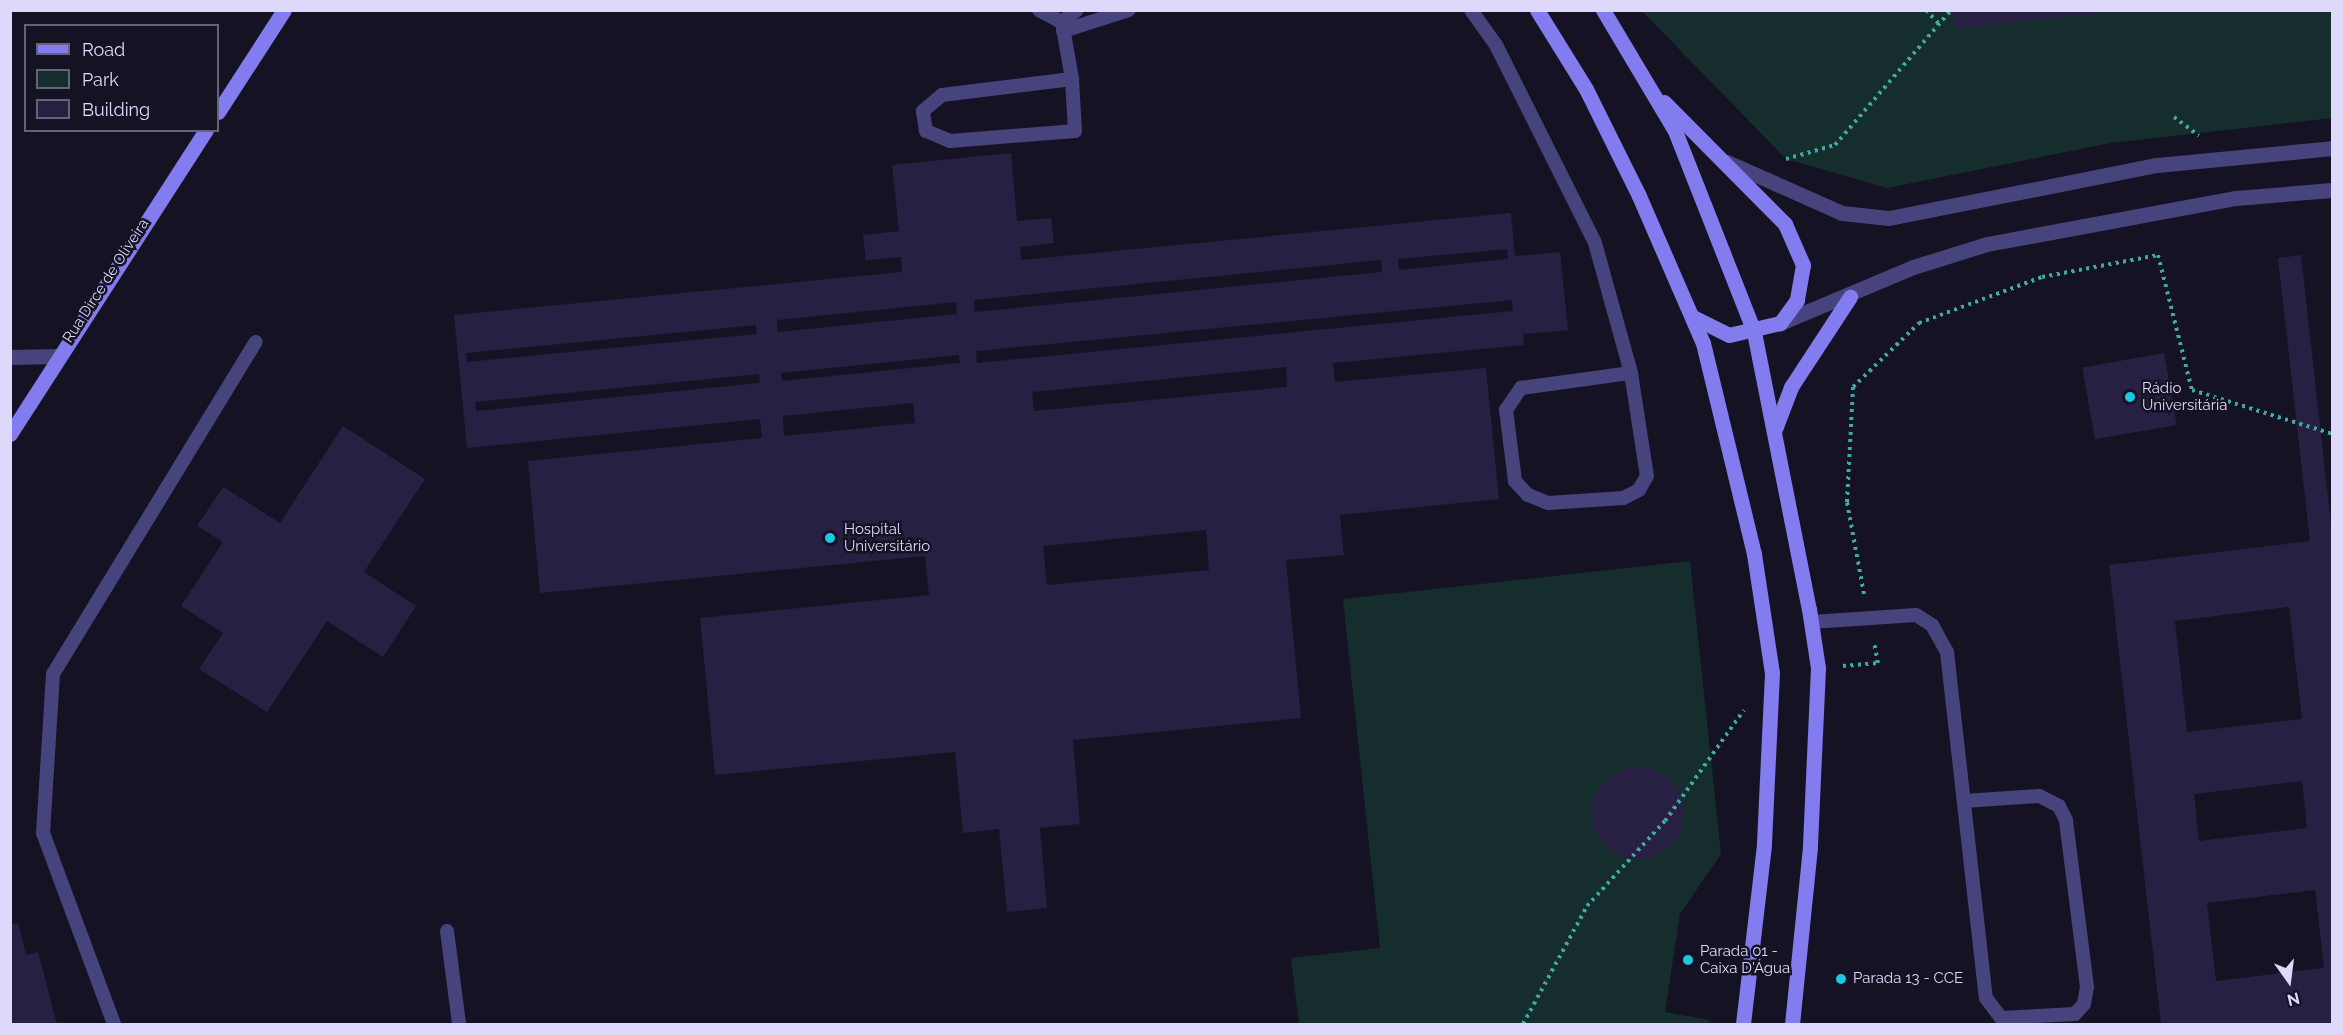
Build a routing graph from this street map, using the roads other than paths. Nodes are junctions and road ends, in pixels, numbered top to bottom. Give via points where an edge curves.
1 (284, 10) edge
2 (1039, 10) edge
3 (1077, 10) edge
4 (1129, 10) edge
5 (1471, 10) edge
6 (1537, 10) edge
7 (1603, 10) edge
8 (1062, 27) junction
9 (1072, 79) junction
10 (1649, 87) junction
11 (219, 110) edge
12 (205, 132) edge
13 (2332, 148) edge
14 (1727, 162) junction
15 (2332, 190) edge
16 (1850, 297) junction
17 (1691, 315) junction
18 (1780, 323) junction
19 (1754, 332) junction
20 (256, 342) dead end
21 (57, 356) junction
22 (10, 357) edge
23 (1631, 374) junction
24 (1775, 429) junction
25 (10, 434) edge
26 (1811, 622) junction
27 (1964, 801) junction
28 (447, 932) dead end
29 (114, 1024) edge
30 (459, 1024) edge
31 (1743, 1024) edge
32 (1792, 1024) edge

1 - 11 main road
2 - 8 lane
3 - 8 lane
4 - 8 lane
5 - 23 lane via 1496,45 1595,243
6 - 17 main road via 1586,89
7 - 10 main road
8 - 9 lane
9 - 9 lane via 942,95 923,111 926,131 950,141 1075,132
10 - 14 main road
10 - 19 main road via 1691,166
12 - 21 main road, Rua Dirce de Oliveira
13 - 14 street via 2157,165 1889,218 1842,213 1771,186
14 - 18 main road via 1785,224 1803,265 1797,300
15 - 16 street via 2236,198 1987,244 1913,267
16 - 18 street
16 - 24 main road via 1791,387
17 - 19 main road via 1714,332
17 - 31 main road via 1703,343 1754,554 1772,673 1764,845
18 - 19 main road
19 - 24 main road
20 - 29 lane via 53,674 43,833
21 - 22 street
21 - 25 main road, Rua Dirce de Oliveira
23 - 23 lane via 1521,388 1506,410 1515,481 1528,495 1548,503 1623,498 1639,490 1647,476
24 - 26 main road
26 - 27 lane via 1916,615 1932,626 1947,652
26 - 32 main road via 1818,668 1810,847
27 - 27 lane via 1991,1009 2001,1018 2075,1014 2084,1004 2087,987 2066,820 2059,806 2039,796
28 - 30 lane

